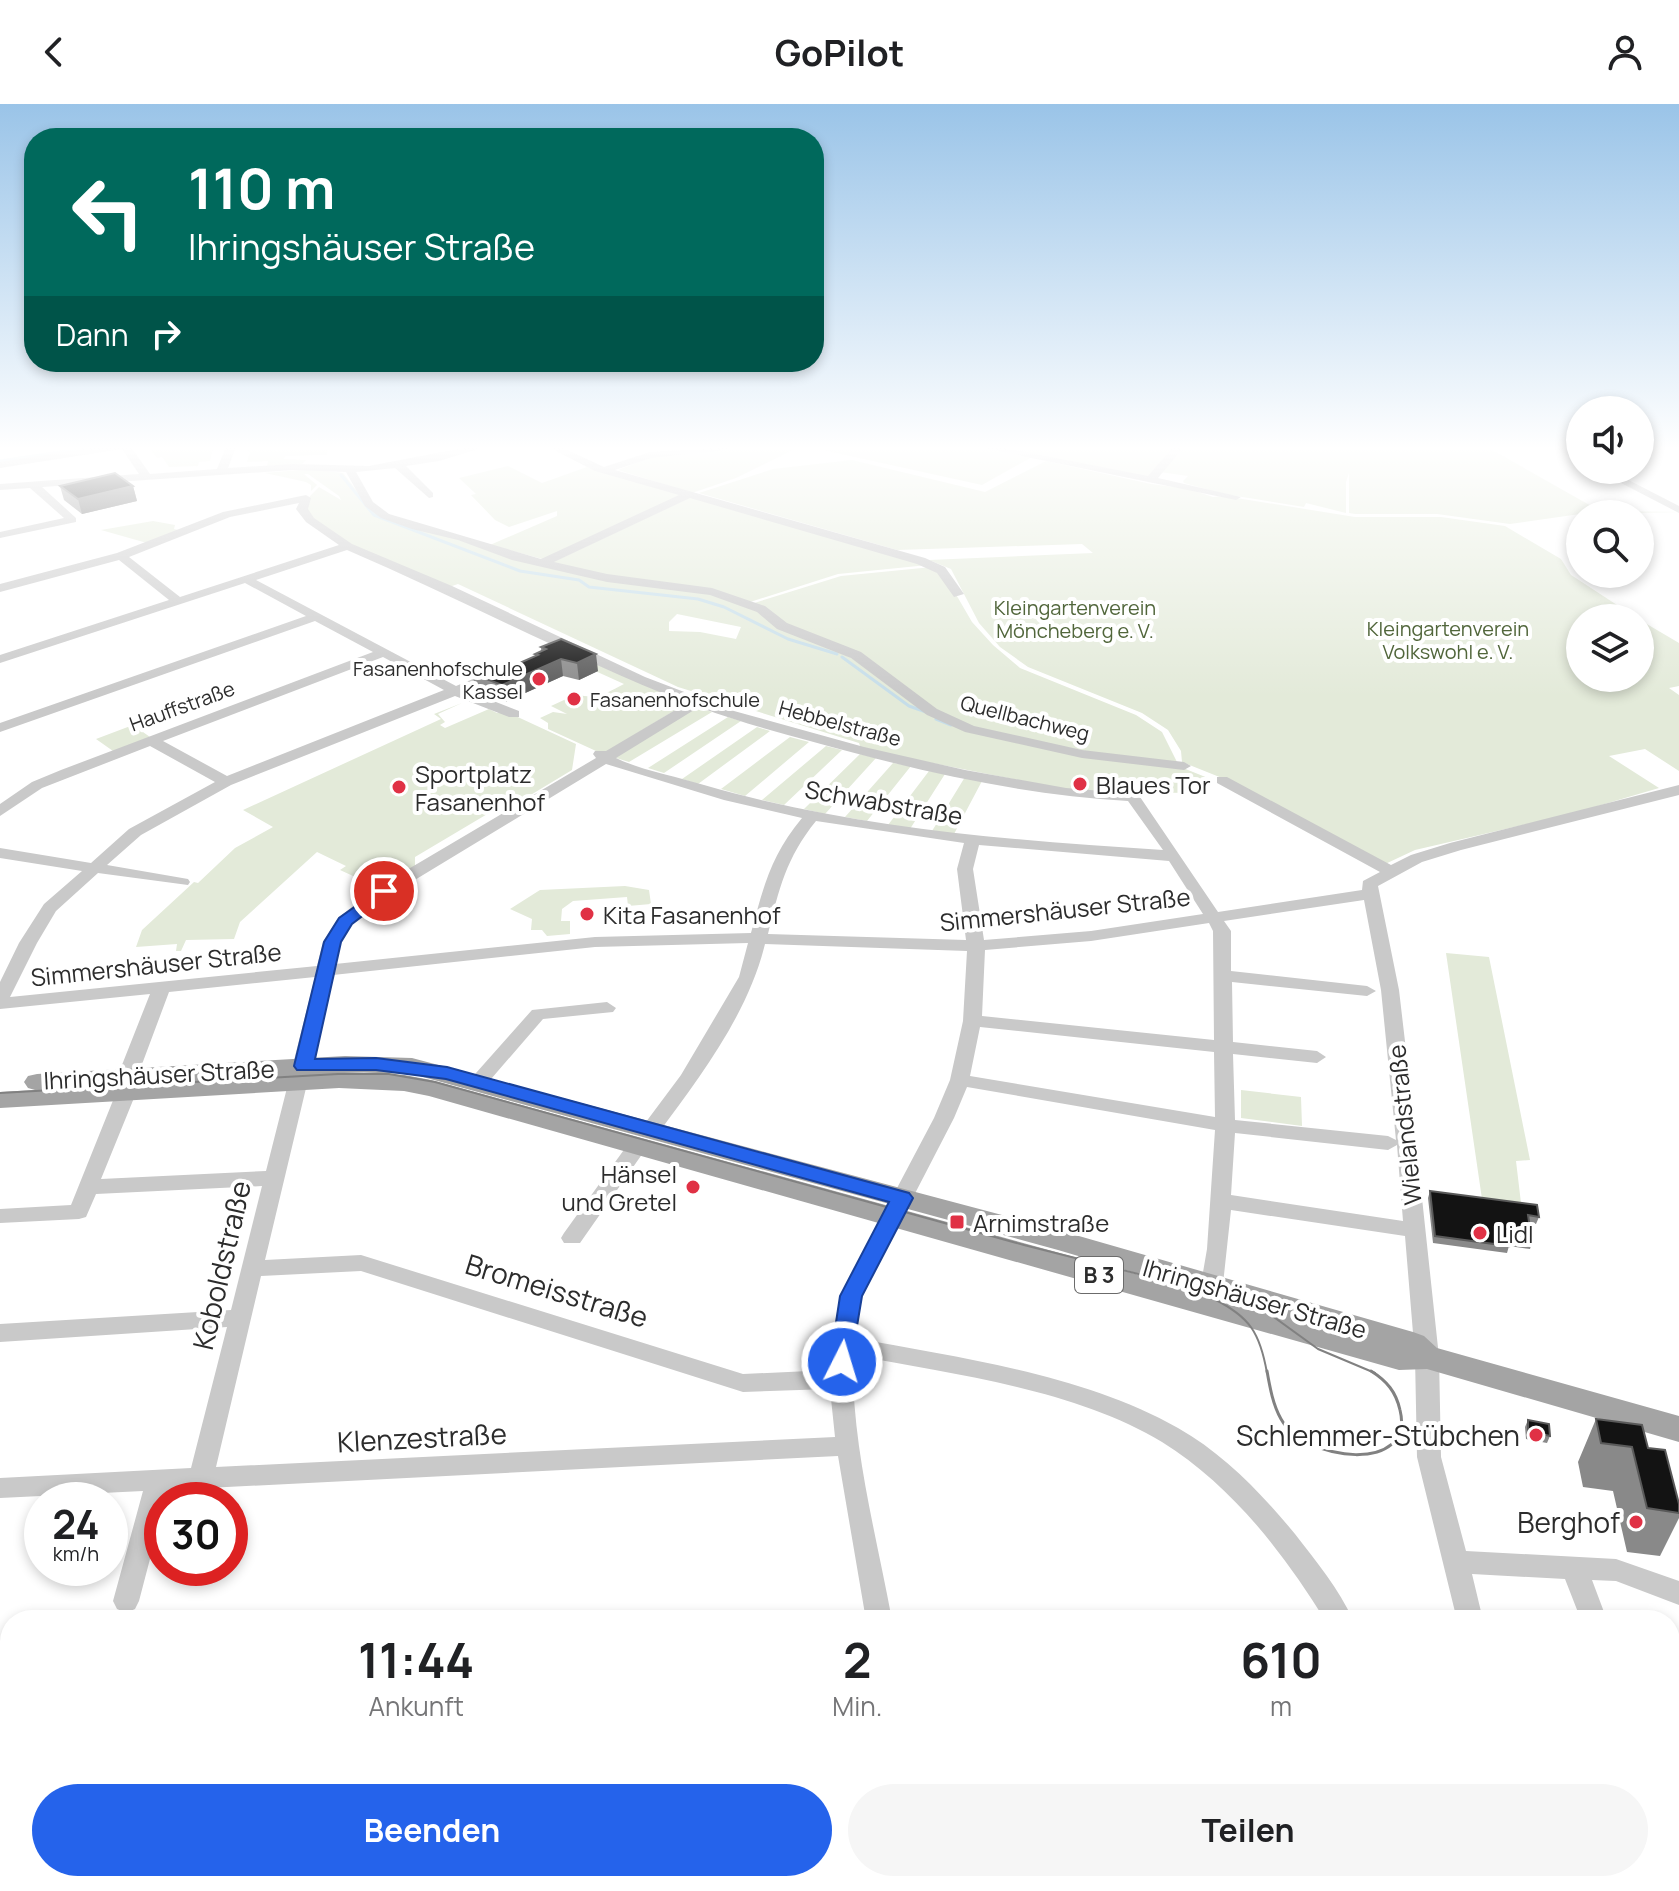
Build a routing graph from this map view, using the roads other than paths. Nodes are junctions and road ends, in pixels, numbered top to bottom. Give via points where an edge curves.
1 (22, 530) edge
2 (186, 530) edge
3 (325, 530) edge
4 (431, 530) edge
5 (613, 530) edge
6 (816, 530) edge
7 (0, 535) edge
8 (348, 546) junction
9 (121, 556) junction
10 (545, 562) junction
11 (246, 579) junction
12 (0, 588) edge
13 (958, 594) dead end
14 (179, 602) junction
15 (317, 616) junction
16 (567, 646) junction
17 (384, 652) junction
18 (550, 653) edge
19 (2, 656) edge
20 (510, 669) edge
21 (456, 691) junction
22 (697, 703) junction
23 (514, 714) dead end
24 (0, 728) edge
25 (150, 740) junction
26 (600, 755) junction
27 (1184, 766) dead end
28 (1222, 780) dead end
29 (226, 782) junction
30 (1679, 790) edge
31 (0, 811) edge
32 (812, 816) junction
33 (972, 842) junction
34 (0, 853) edge
35 (1173, 856) junction
36 (92, 868) junction
37 (1392, 872) junction
38 (182, 882) dead end
39 (1369, 894) junction
40 (1213, 919) junction
41 (757, 938) junction
42 (976, 946) junction
43 (325, 970) junction
44 (1225, 976) junction
45 (162, 987) junction
46 (1367, 991) dead end
47 (0, 1002) edge
48 (607, 1008) dead end
49 (972, 1021) junction
50 (1223, 1046) junction
51 (1317, 1057) dead end
52 (302, 1074) junction
53 (960, 1080) junction
54 (478, 1082) junction
55 (0, 1084) edge
56 (127, 1084) junction
57 (0, 1100) edge
58 (1225, 1125) junction
59 (644, 1138) junction
60 (1388, 1143) dead end
61 (274, 1178) junction
62 (88, 1187) junction
63 (1221, 1201) junction
64 (897, 1208) junction
65 (0, 1216) edge
66 (1415, 1230) junction
67 (572, 1238) dead end
68 (253, 1269) junction
69 (1212, 1284) junction
70 (242, 1318) junction
71 (0, 1333) edge
72 (842, 1344) junction
73 (1427, 1357) junction
74 (841, 1379) junction
75 (1679, 1429) edge
76 (848, 1446) junction
77 (201, 1479) junction
78 (158, 1481) junction
79 (0, 1488) edge
80 (1454, 1562) junction
81 (1575, 1570) junction
82 (1679, 1593) edge
83 (126, 1601) dead end
84 (877, 1610) edge
85 (1334, 1610) edge
86 (1467, 1610) edge
87 (1590, 1610) edge

1 - 7 street
2 - 9 street, Hebbelstraße
3 - 8 street, Hebbelstraße
4 - 10 street, Quellbachweg
5 - 10 street
6 - 13 street via 921,561 941,570
8 - 11 street
8 - 16 street, Hebbelstraße
9 - 12 street
9 - 14 street
10 - 27 street, Quellbachweg via 607,578 712,592 761,609 782,626 856,655 932,712 970,729 1082,754
11 - 14 street
11 - 15 street
14 - 19 street
15 - 17 street
15 - 24 street
16 - 18 street
16 - 22 street, Hebbelstraße
17 - 21 street
17 - 25 street, Hauffstraße
20 - 21 street
21 - 23 street
21 - 29 street
22 - 26 street, Koboldstraße
22 - 35 street, Hebbelstraße via 877,755 1066,793 1133,797
25 - 29 street
25 - 31 street, Hauffstraße via 37,785
26 - 32 street, Schwabstraße via 713,793
26 - 43 street, Koboldstraße via 362,905 332,942
28 - 37 street
29 - 36 street via 135,832
30 - 37 street via 1456,846
32 - 33 street, Schwabstraße
32 - 41 street via 790,843 774,876
33 - 35 street, Schwabstraße
33 - 42 street via 965,869
34 - 36 street
35 - 40 street
36 - 38 street
36 - 47 street via 50,908
37 - 39 street via 1369,884
39 - 40 street, Simmershäuser Straße
39 - 66 street, Wielandstraße via 1390,990
40 - 42 street, Simmershäuser Straße
40 - 44 street via 1222,931
41 - 42 street, Simmershäuser Straße
41 - 43 street, Simmershäuser Straße via 560,945
41 - 59 street via 748,977 723,1024
42 - 49 street
43 - 45 street, Simmershäuser Straße
43 - 52 street, Koboldstraße
44 - 46 street
44 - 50 street
45 - 47 street, Simmershäuser Straße
45 - 56 street
48 - 54 street via 538,1014
49 - 50 street
49 - 53 street
50 - 51 street
50 - 58 street
52 - 54 main road, Ihringshäuser Straße / B 3 via 412,1066
52 - 56 main road, Ihringshäuser Straße / B 3
52 - 59 main road, Ihringshäuser Straße / B 3 via 404,1083
52 - 61 street, Koboldstraße
53 - 58 street
53 - 64 street
54 - 59 main road, Ihringshäuser Straße / B 3
55 - 56 main road, Ihringshäuser Straße / B 3
56 - 57 main road, Ihringshäuser Straße / B 3
56 - 62 street
58 - 60 street
58 - 63 street
59 - 64 main road, Ihringshäuser Straße / B 3
59 - 67 street
61 - 62 street
61 - 68 street, Koboldstraße
62 - 65 street via 79,1212
63 - 66 street
63 - 69 street
64 - 69 main road, Ihringshäuser Straße / B 3
64 - 72 street via 851,1296
64 - 73 main road, Ihringshäuser Straße / B 3 via 1399,1358
66 - 73 street, Wielandstraße
68 - 70 street, Koboldstraße
68 - 74 street, Bromeisstraße via 361,1263 743,1383
69 - 73 main road, Ihringshäuser Straße / B 3 via 1413,1344
70 - 71 street
70 - 77 street, Koboldstraße
72 - 74 street
72 - 85 street via 1066,1393 1162,1430 1204,1457 1253,1503
73 - 75 main road, Ihringshäuser Straße / B 3
73 - 80 street, Wielandstraße via 1429,1457
74 - 76 street
76 - 77 street, Klenzestraße
76 - 84 street
77 - 78 street, Klenzestraße
78 - 79 street, Klenzestraße
78 - 83 street
80 - 81 street
80 - 86 street, Wielandstraße
81 - 82 street via 1616,1570
81 - 87 street

